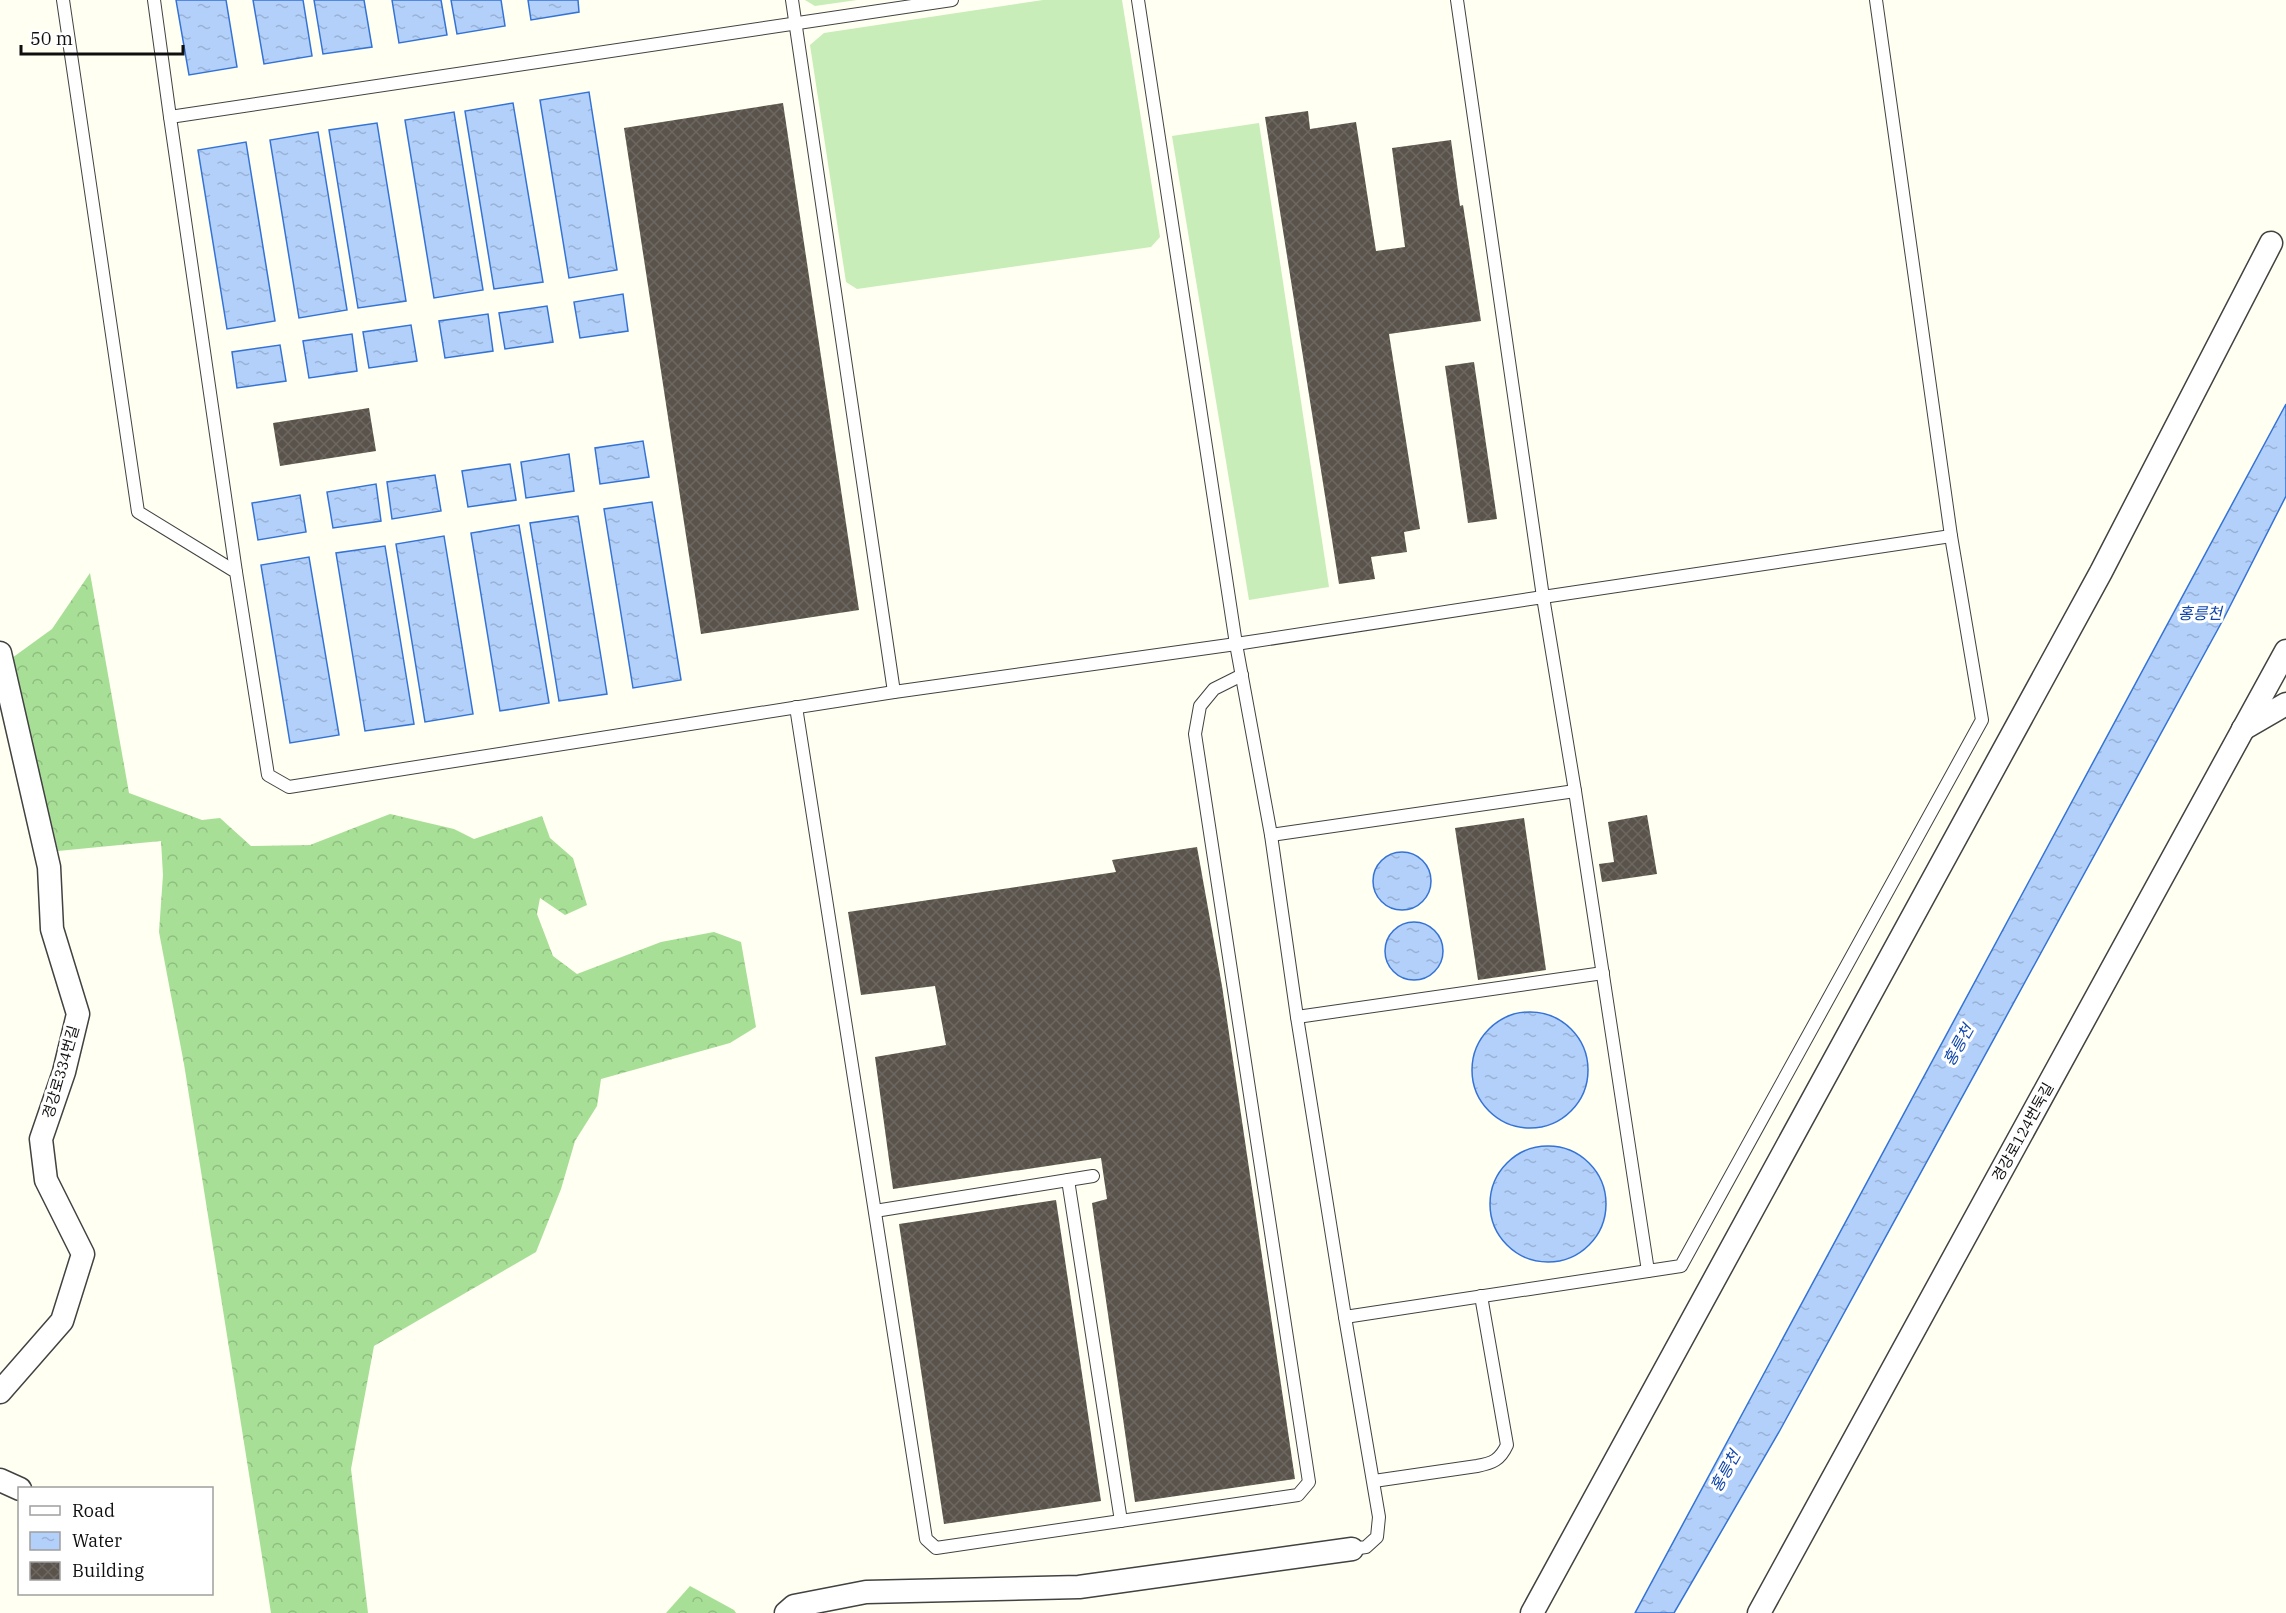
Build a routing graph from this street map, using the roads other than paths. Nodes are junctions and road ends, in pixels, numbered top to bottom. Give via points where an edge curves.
1 (63, 0) edge
2 (154, 0) edge
3 (792, 0) edge
4 (952, 0) edge
5 (1138, 0) edge
6 (1456, 0) edge
7 (1876, 0) edge
8 (795, 24) junction
9 (170, 117) junction
10 (2271, 243) dead end
11 (1951, 536) junction
12 (236, 572) junction
13 (1542, 597) junction
14 (1236, 644) junction
15 (2286, 651) edge
16 (0, 653) edge
17 (1242, 675) junction
18 (894, 692) junction
19 (2286, 704) edge
20 (796, 707) junction
21 (2243, 729) junction
22 (1575, 791) junction
23 (1271, 835) junction
24 (1603, 973) junction
25 (1297, 1017) junction
26 (1093, 1176) dead end
27 (1068, 1180) junction
28 (875, 1211) junction
29 (1648, 1271) junction
30 (1481, 1296) junction
31 (1346, 1317) junction
32 (0, 1392) edge
33 (0, 1480) edge
34 (1374, 1481) junction
35 (18, 1488) edge
36 (1121, 1521) junction
37 (1352, 1549) joint
38 (786, 1613) edge
39 (1532, 1613) edge
40 (1759, 1613) edge

1 - 12 lane via 138,512
2 - 9 lane
3 - 8 lane
4 - 8 lane
5 - 14 lane
6 - 13 lane
7 - 11 lane
8 - 9 lane
8 - 18 lane
9 - 12 lane
10 - 39 street via 2101,572
11 - 13 lane
11 - 29 lane via 1983,720 1681,1266
12 - 20 lane via 268,775 289,787
13 - 14 lane
13 - 22 lane
14 - 17 lane
14 - 18 lane
15 - 21 street, 경강로124번둑길
16 - 32 street, 경강로334번길 via 49,867 52,929 78,1014 64,1072 41,1139 46,1180 83,1254 62,1321
17 - 23 lane
17 - 36 lane via 1214,689 1200,706 1195,734 1309,1482 1298,1495
18 - 20 lane
19 - 21 street
20 - 28 lane
21 - 40 street, 경강로124번둑길
22 - 23 lane
22 - 24 lane
23 - 25 lane
24 - 25 lane
24 - 29 lane
25 - 31 lane
26 - 27 lane
27 - 28 lane
27 - 36 lane
28 - 36 lane via 926,1539 936,1548
29 - 30 lane
30 - 31 lane
30 - 34 lane via 1507,1444 1502,1456 1477,1467
31 - 34 lane
33 - 35 street
34 - 37 lane via 1379,1517 1377,1537 1366,1547
37 - 38 street via 1079,1587 866,1592 794,1606

